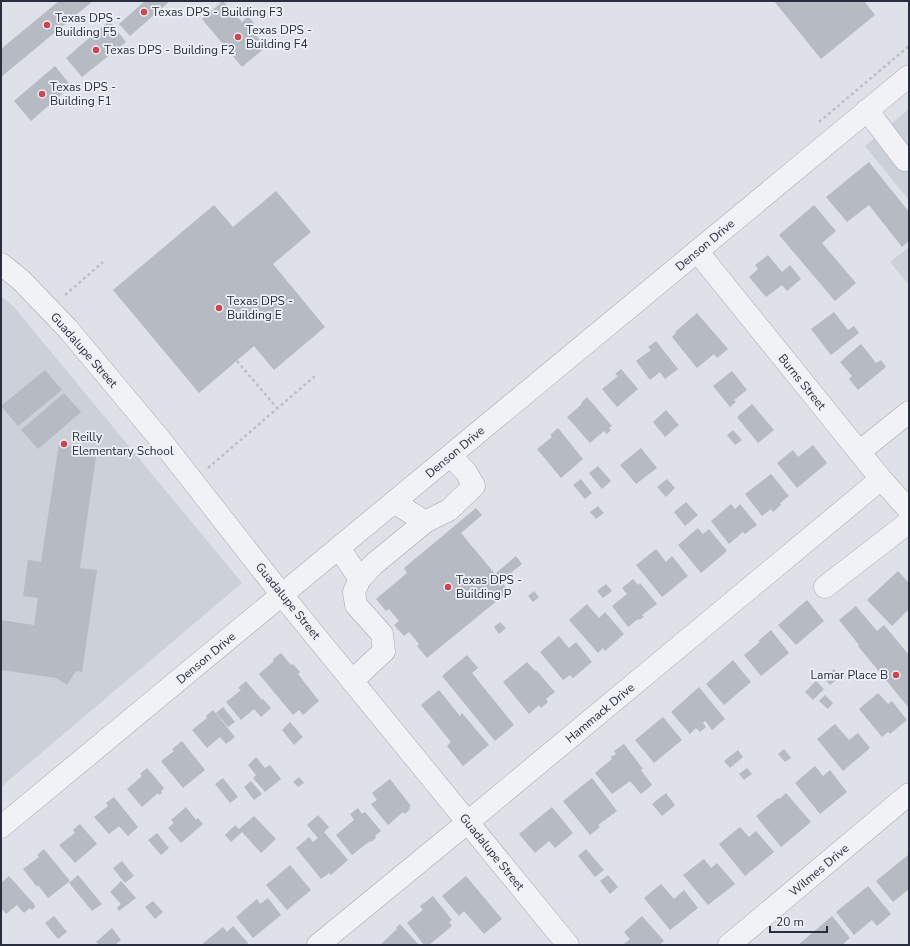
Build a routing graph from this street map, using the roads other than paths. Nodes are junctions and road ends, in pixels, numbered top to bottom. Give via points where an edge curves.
1 (909, 76) edge
2 (867, 110) junction
3 (908, 163) edge
4 (697, 251) junction
5 (1, 264) edge
6 (909, 412) edge
7 (859, 452) junction
8 (451, 456) junction
9 (881, 479) junction
10 (394, 502) junction
11 (909, 510) edge
12 (425, 522) junction
13 (909, 522) edge
14 (339, 548) junction
15 (360, 579) junction
16 (825, 587) dead end
17 (282, 596) junction
18 (352, 681) junction
19 (909, 794) edge
20 (468, 822) junction
21 (1, 827) edge
22 (318, 945) edge
23 (568, 945) edge
24 (729, 945) edge

1 - 2 street, Denson Drive
2 - 3 street
2 - 4 street, Denson Drive
4 - 7 street, Burns Street
4 - 8 street, Denson Drive
5 - 17 street, Guadalupe Street via 22,280 68,328 159,438
6 - 7 street
7 - 9 street, Burns Street
8 - 10 street, Denson Drive
8 - 12 street via 466,472 474,486 449,510
9 - 11 street, Burns Street
9 - 20 street, Hammack Drive
10 - 12 street
10 - 14 street, Denson Drive
12 - 15 street via 374,564
13 - 16 street
14 - 15 street
14 - 17 street, Denson Drive
15 - 18 street via 354,592 356,606 382,634 384,651
17 - 18 street, Guadalupe Street
17 - 21 street, Denson Drive
18 - 20 street, Guadalupe Street
19 - 24 street, Wilmes Drive
20 - 22 street, Hammack Drive
20 - 23 street, Guadalupe Street

